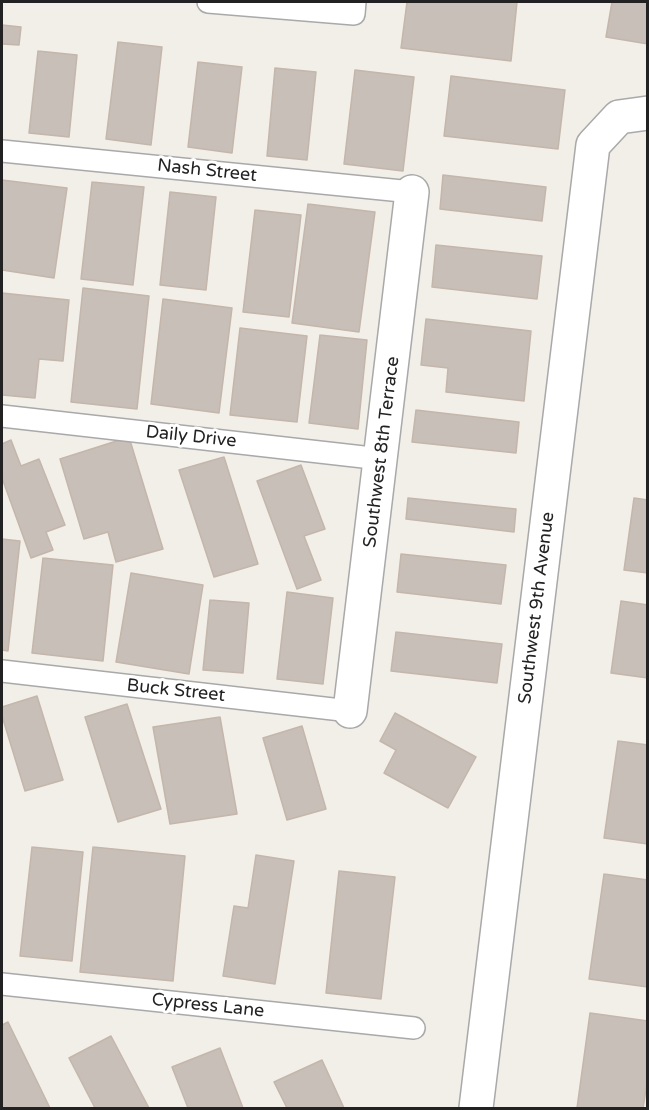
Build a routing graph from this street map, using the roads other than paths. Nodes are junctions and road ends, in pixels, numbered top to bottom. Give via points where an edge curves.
1 (208, 2) edge
2 (355, 2) edge
3 (633, 115) edge
4 (2, 151) edge
5 (412, 192) joint
6 (2, 416) edge
7 (381, 459) junction
8 (2, 671) edge
9 (350, 711) joint
10 (2, 984) edge
11 (414, 1028) dead end
12 (476, 1108) edge

1 - 2 lane via 354,14
3 - 12 street, Southwest 9th Avenue via 593,145
4 - 5 lane, Nash Street
5 - 7 street, Southwest 8th Terrace
6 - 7 lane, Daily Drive
7 - 9 street, Southwest 8th Terrace
8 - 9 lane, Buck Street
10 - 11 lane, Cypress Lane

